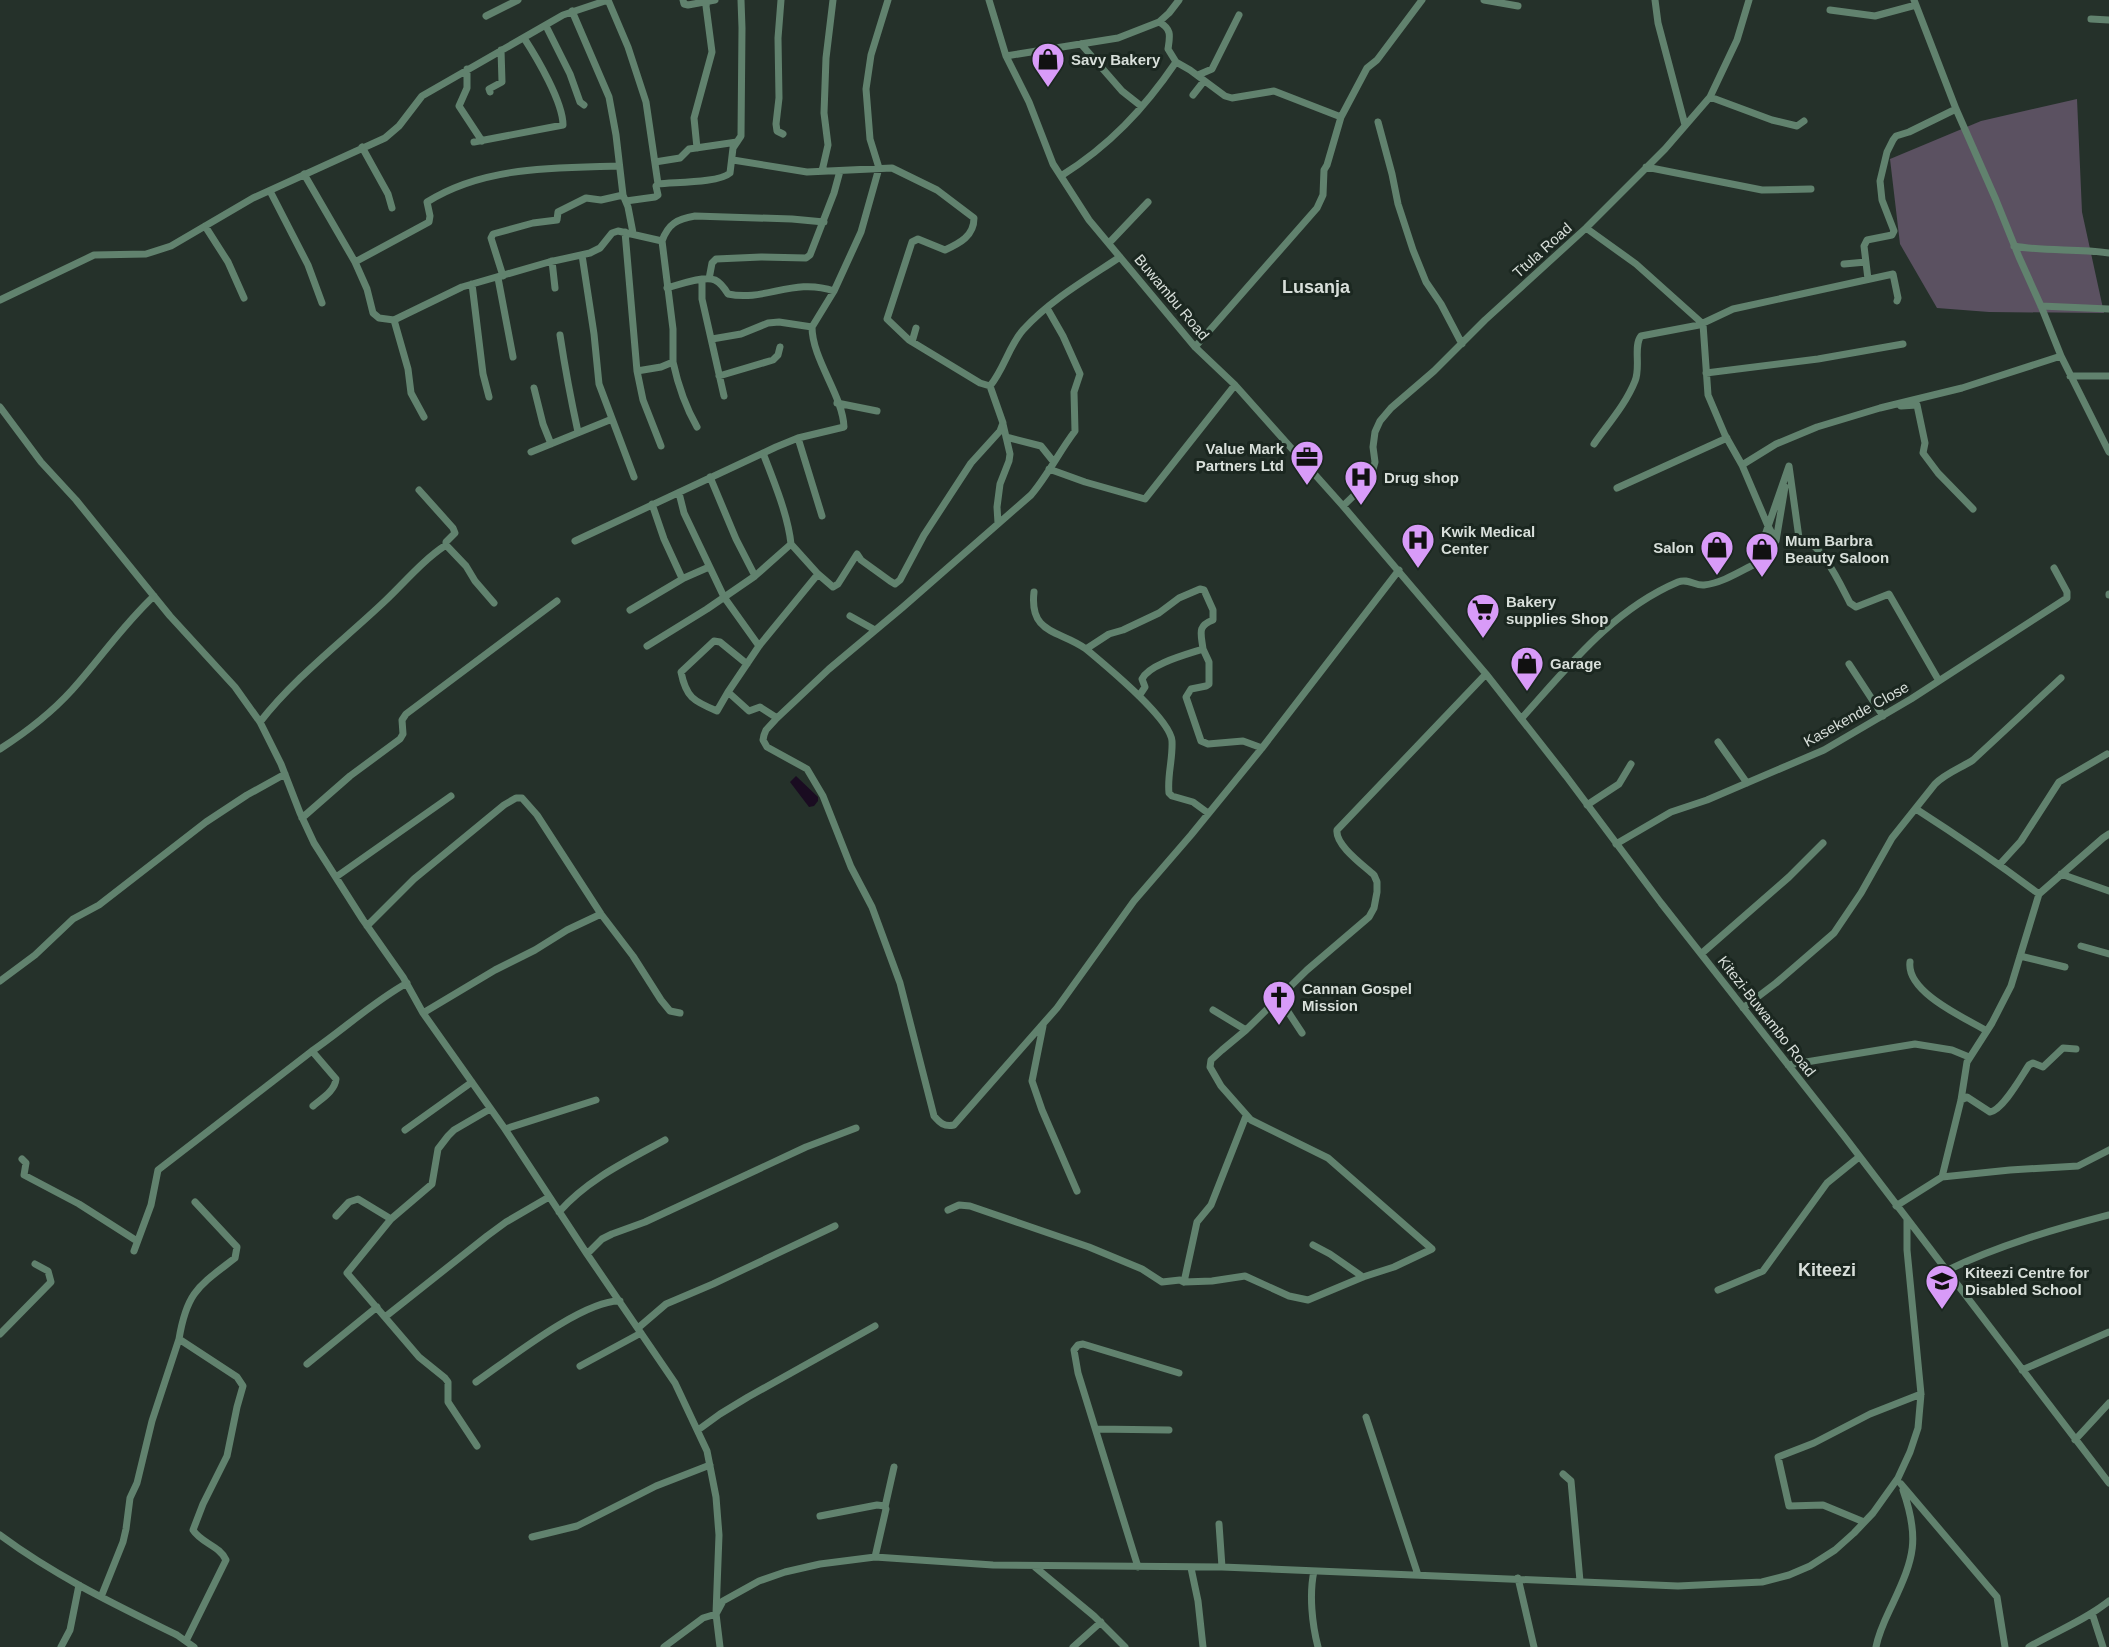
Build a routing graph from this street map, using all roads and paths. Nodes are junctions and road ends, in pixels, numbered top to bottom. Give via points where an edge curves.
1 (518, 0) edge
2 (608, 0) edge
3 (682, 0) edge
4 (715, 0) edge
5 (741, 0) edge
6 (781, 0) edge
7 (833, 0) edge
8 (888, 0) edge
9 (989, 0) edge
10 (1179, 0) edge
11 (1422, 0) edge
12 (1484, 0) edge
13 (1655, 0) edge
14 (1749, 0) edge
15 (707, 2) junction
16 (1915, 3) edge
17 (1518, 6) dead end
18 (1830, 10) dead end
19 (572, 11) junction
20 (1239, 15) dead end
21 (486, 16) dead end
22 (2091, 19) dead end
23 (2109, 20) edge
24 (1159, 22) junction
25 (546, 26) junction
26 (524, 38) junction
27 (1081, 44) junction
28 (501, 50) junction
29 (1006, 56) junction
30 (1176, 62) junction
31 (467, 69) junction
32 (1201, 78) junction
33 (489, 92) dead end
34 (1193, 95) dead end
35 (1710, 98) junction
36 (584, 105) dead end
37 (1141, 106) junction
38 (1956, 109) junction
39 (1341, 117) junction
40 (1804, 121) dead end
41 (1378, 123) dead end
42 (1685, 125) junction
43 (783, 134) dead end
44 (737, 142) junction
45 (362, 147) junction
46 (697, 148) junction
47 (733, 160) junction
48 (655, 162) junction
49 (620, 166) junction
50 (1646, 167) junction
51 (879, 168) junction
52 (822, 171) junction
53 (840, 171) junction
54 (304, 174) junction
55 (1061, 176) junction
56 (658, 184) junction
57 (1811, 189) dead end
58 (270, 191) junction
59 (624, 198) junction
60 (1148, 202) dead end
61 (392, 208) dead end
62 (824, 222) junction
63 (205, 226) junction
64 (1586, 228) junction
65 (629, 233) junction
66 (662, 241) junction
67 (1109, 243) junction
68 (2014, 246) junction
69 (2109, 253) edge
70 (582, 255) junction
71 (1120, 257) junction
72 (552, 261) junction
73 (355, 262) junction
74 (1866, 262) junction
75 (1844, 264) dead end
76 (501, 277) junction
77 (705, 279) junction
78 (1868, 279) junction
79 (472, 284) junction
80 (555, 288) dead end
81 (667, 288) junction
82 (834, 291) junction
83 (244, 298) dead end
84 (0, 300) edge
85 (1898, 301) dead end
86 (322, 303) dead end
87 (2041, 306) junction
88 (1047, 308) junction
89 (2109, 309) edge
90 (394, 320) junction
91 (1703, 324) junction
92 (812, 327) junction
93 (916, 328) dead end
94 (560, 335) dead end
95 (712, 339) junction
96 (912, 342) junction
97 (1462, 344) junction
98 (1903, 344) dead end
99 (780, 347) dead end
100 (1195, 347) junction
101 (2061, 356) junction
102 (513, 357) dead end
103 (673, 362) junction
104 (637, 370) junction
105 (1706, 373) junction
106 (719, 376) junction
107 (2070, 376) junction
108 (2109, 376) edge
109 (1235, 385) junction
110 (990, 386) junction
111 (534, 388) dead end
112 (723, 396) dead end
113 (489, 397) dead end
114 (837, 403) junction
115 (0, 407) edge
116 (1880, 408) junction
117 (877, 411) dead end
118 (424, 417) dead end
119 (612, 419) junction
120 (1003, 423) junction
121 (697, 427) dead end
122 (578, 432) junction
123 (1006, 437) junction
124 (798, 438) junction
125 (1727, 438) junction
126 (551, 444) junction
127 (1594, 444) dead end
128 (661, 446) dead end
129 (531, 452) dead end
130 (2109, 452) edge
131 (763, 453) junction
132 (1053, 461) junction
133 (1743, 465) junction
134 (1789, 466) junction
135 (1049, 469) junction
136 (634, 477) dead end
137 (710, 477) junction
138 (1617, 488) dead end
139 (419, 490) dead end
140 (679, 493) junction
141 (652, 504) junction
142 (1343, 506) junction
143 (1972, 509) dead end
144 (822, 516) dead end
145 (998, 523) junction
146 (575, 542) dead end
147 (791, 544) junction
148 (446, 545) junction
149 (709, 567) junction
150 (2054, 568) dead end
151 (1399, 570) junction
152 (818, 574) junction
153 (755, 576) junction
154 (684, 578) junction
155 (1034, 592) dead end
156 (154, 596) junction
157 (724, 597) junction
158 (557, 601) dead end
159 (494, 603) dead end
160 (630, 610) dead end
161 (850, 616) dead end
162 (874, 630) junction
163 (648, 646) dead end
164 (759, 646) junction
165 (1203, 648) junction
166 (1086, 649) junction
167 (747, 664) junction
168 (1849, 664) dead end
169 (1486, 674) junction
170 (2061, 678) dead end
171 (1939, 681) junction
172 (728, 692) junction
173 (1139, 696) junction
174 (1883, 716) junction
175 (777, 718) junction
176 (1521, 719) junction
177 (260, 722) junction
178 (1718, 742) dead end
179 (1262, 748) junction
180 (0, 749) edge
181 (2107, 754) dead end
182 (1630, 764) dead end
183 (285, 774) junction
184 (1747, 783) junction
185 (451, 796) dead end
186 (1587, 805) junction
187 (1916, 808) junction
188 (1208, 813) junction
189 (302, 818) junction
190 (2109, 834) edge
191 (1823, 843) dead end
192 (1616, 844) junction
193 (2000, 864) junction
194 (2061, 874) junction
195 (336, 877) junction
196 (2109, 891) edge
197 (2039, 894) junction
198 (601, 914) junction
199 (367, 926) junction
200 (2081, 946) dead end
201 (1701, 954) junction
202 (2109, 954) edge
203 (2020, 956) junction
204 (1910, 962) dead end
205 (2065, 967) dead end
206 (0, 981) edge
207 (407, 983) junction
208 (1279, 998) junction
209 (1743, 1008) junction
210 (1213, 1010) dead end
211 (423, 1013) junction
212 (680, 1013) dead end
213 (1044, 1024) junction
214 (1246, 1030) junction
215 (1987, 1031) junction
216 (1302, 1034) dead end
217 (2076, 1049) dead end
218 (312, 1051) junction
219 (1969, 1057) junction
220 (1788, 1065) junction
221 (472, 1082) junction
222 (596, 1100) dead end
223 (1961, 1100) junction
224 (313, 1106) dead end
225 (490, 1109) junction
226 (1246, 1116) junction
227 (856, 1128) dead end
228 (505, 1129) junction
229 (405, 1130) dead end
230 (665, 1140) dead end
231 (2109, 1150) edge
232 (1859, 1156) junction
233 (22, 1160) dead end
234 (1942, 1177) junction
235 (1077, 1191) dead end
236 (549, 1197) junction
237 (195, 1202) dead end
238 (1896, 1206) junction
239 (948, 1210) dead end
240 (559, 1212) junction
241 (2109, 1215) edge
242 (336, 1216) dead end
243 (391, 1219) junction
244 (1907, 1220) junction
245 (835, 1226) dead end
246 (138, 1241) junction
247 (1313, 1245) dead end
248 (134, 1251) dead end
249 (587, 1254) junction
250 (35, 1264) dead end
251 (1946, 1271) junction
252 (1363, 1277) junction
253 (1184, 1282) junction
254 (1718, 1290) dead end
255 (620, 1301) junction
256 (377, 1307) junction
257 (385, 1317) junction
258 (875, 1326) dead end
259 (639, 1331) junction
260 (2109, 1332) edge
261 (0, 1334) edge
262 (179, 1339) junction
263 (307, 1364) dead end
264 (580, 1366) dead end
265 (2022, 1370) junction
266 (1179, 1373) dead end
267 (476, 1382) dead end
268 (1921, 1394) junction
269 (2109, 1404) edge
270 (1366, 1417) dead end
271 (1096, 1429) junction
272 (698, 1430) junction
273 (1169, 1430) dead end
274 (2075, 1440) junction
275 (477, 1446) dead end
276 (710, 1465) junction
277 (894, 1467) dead end
278 (1563, 1474) dead end
279 (1899, 1481) junction
280 (2109, 1483) edge
281 (885, 1507) junction
282 (820, 1516) dead end
283 (1864, 1522) junction
284 (1219, 1524) dead end
285 (0, 1536) edge
286 (532, 1537) dead end
287 (875, 1557) junction
288 (1035, 1567) junction
289 (1138, 1567) junction
290 (1222, 1567) junction
291 (1191, 1568) junction
292 (1314, 1571) junction
293 (1418, 1575) junction
294 (1518, 1578) junction
295 (1580, 1581) junction
296 (79, 1585) junction
297 (101, 1597) junction
298 (2109, 1601) edge
299 (2092, 1613) junction
300 (716, 1614) junction
301 (1101, 1622) junction
302 (186, 1641) junction
303 (61, 1647) edge
304 (194, 1647) edge
305 (664, 1647) edge
306 (720, 1647) edge
307 (1073, 1647) edge
308 (1125, 1647) edge
309 (1203, 1647) edge
310 (1318, 1647) edge
311 (1534, 1647) edge
312 (1876, 1647) edge
313 (2005, 1647) edge
314 (2029, 1647) edge
315 (2103, 1647) edge

1 - 21 street
2 - 19 street
2 - 48 street via 646,102
3 - 15 street via 688,5
4 - 15 street
5 - 44 street via 741,136
6 - 43 street via 776,124 777,131
7 - 52 street via 824,102 828,145
8 - 51 street via 871,55 866,89 870,139
9 - 29 street, Buwambu Road
10 - 24 street
11 - 39 street via 1367,68
12 - 17 street
13 - 42 street
14 - 35 street, Ttula Road via 1737,40
15 - 46 street via 712,52 694,118
16 - 18 street via 1875,16
16 - 38 street
19 - 25 street
19 - 49 street via 609,97
20 - 32 street via 1212,69
22 - 23 street
24 - 27 street via 1118,38
24 - 30 street via 1168,28 1168,49
25 - 26 street
25 - 36 street
26 - 28 street
26 - 31 street via 549,85 563,125 478,142 459,106 467,88
27 - 29 street
27 - 37 street via 1122,91
28 - 31 street
28 - 33 street via 502,82
29 - 55 street, Buwambu Road
30 - 32 street
30 - 37 street
31 - 45 street via 422,96 394,132
32 - 34 street
32 - 39 street via 1232,98 1274,91
35 - 40 street via 1772,120 1797,126
35 - 42 street, Ttula Road
37 - 55 street via 1102,148
38 - 68 street
38 - 74 street via 1893,140 1880,181 1882,200 1894,231 1892,235 1867,240
39 - 100 street via 1317,208
41 - 97 street via 1413,250 1426,282
42 - 50 street, Ttula Road
44 - 46 street
44 - 47 street
45 - 54 street
45 - 61 street
46 - 48 street via 689,149 680,158
47 - 52 street
47 - 56 street via 724,177
48 - 56 street
49 - 59 street
49 - 73 street via 560,168 473,180 427,202 429,222
50 - 57 street via 1762,190
50 - 64 street, Ttula Road
51 - 53 street
51 - 82 street via 861,232
51 - 96 street via 892,168 923,182 975,220 964,241 945,250 918,239 912,242 887,319
52 - 53 street
53 - 62 street
54 - 58 street
54 - 73 street
55 - 67 street, Buwambu Road
56 - 59 street via 655,197
58 - 63 street
58 - 86 street via 308,265
59 - 65 street
59 - 76 street via 586,198 558,212 558,220 493,234
60 - 67 street
62 - 66 street via 695,216 667,227
62 - 77 street via 813,251 806,258 716,260
63 - 83 street via 228,262
63 - 84 street via 153,252 94,255
64 - 91 street via 1636,264
64 - 97 street, Ttula Road
65 - 66 street
65 - 70 street via 612,233 600,248
65 - 104 street
66 - 81 street
67 - 71 street, Buwambu Road
68 - 69 street
68 - 87 street
70 - 72 street
70 - 119 street via 599,384
71 - 88 street
71 - 100 street, Buwambu Road
72 - 76 street
72 - 80 street
73 - 90 street via 373,313
74 - 75 street
74 - 78 street
76 - 79 street
76 - 102 street
77 - 81 street
77 - 82 street via 714,280 728,294 737,296 807,285
77 - 95 street via 702,299
78 - 85 street via 1893,274
78 - 91 street via 1733,309
79 - 90 street
79 - 113 street
81 - 103 street
82 - 92 street
87 - 89 street
87 - 101 street
88 - 110 street via 1023,330
88 - 132 street via 1080,374 1074,392 1076,431
90 - 118 street via 411,393
91 - 105 street
91 - 127 street via 1638,338 1636,381
92 - 95 street via 768,323 741,334
92 - 114 street via 815,346
93 - 96 street
94 - 122 street
95 - 106 street
96 - 110 street
97 - 142 street, Ttula Road via 1380,422 1375,432 1374,471
98 - 105 street
99 - 106 street via 774,360
100 - 109 street, Buwambu Road
101 - 107 street
101 - 116 street via 1962,388
103 - 104 street
103 - 121 street via 687,411
104 - 128 street
105 - 125 street via 1708,395
106 - 112 street
107 - 108 street
107 - 130 street
109 - 135 street via 1145,499
109 - 142 street, Buwambu Road
110 - 120 street
111 - 126 street
114 - 117 street
114 - 124 street via 843,429
115 - 156 street
116 - 133 street via 1800,432
116 - 143 street via 1917,405 1925,442 1923,453
119 - 122 street
119 - 136 street
120 - 123 street
120 - 152 street via 931,523 900,580 895,584 890,581 857,554 836,586
122 - 126 street
123 - 132 street via 1041,446
123 - 145 street via 1010,454 1000,484
124 - 131 street
124 - 144 street
125 - 133 street
125 - 138 street
126 - 129 street
131 - 137 street
131 - 147 street
132 - 135 street
133 - 134 street via 1776,541
134 - 171 street via 1799,538 1819,549 1850,603 1857,607 1889,594
134 - 176 street via 1755,564 1716,582 1679,582 1627,610 1594,639
135 - 145 street via 1031,495
137 - 140 street
137 - 153 street
139 - 148 street via 453,528 455,533
140 - 141 street
140 - 149 street
141 - 146 street
141 - 154 street
142 - 151 street, Buwambu Road
145 - 162 street
147 - 152 street
147 - 153 street
148 - 159 street
148 - 177 street via 280,697
149 - 154 street
149 - 157 street
150 - 171 street, Kasekende Close via 2067,598
151 - 169 street, Kitezi-Buwambo Road
151 - 179 street
152 - 164 street
153 - 157 street
154 - 160 street
155 - 166 street via 1034,614 1044,629
156 - 177 street via 235,687
156 - 180 street via 133,615 69,693
157 - 163 street
157 - 164 street
158 - 189 street via 406,714 400,739
161 - 162 street
162 - 175 street
164 - 167 street
165 - 166 street via 1201,629 1213,620 1214,610 1207,594 1200,590
165 - 173 street via 1146,673 1142,678 1145,687
165 - 179 street via 1209,662 1209,684 1191,689 1186,697 1201,741 1243,741
166 - 173 street
167 - 172 street
167 - 172 street via 714,641 681,672 685,691 717,711
168 - 174 street
169 - 176 street, Kitezi-Buwambo Road
169 - 208 street via 1339,827 1336,835 1340,842 1376,878 1374,908 1366,920
170 - 187 street via 1973,760 1943,776
171 - 174 street, Kasekende Close
172 - 175 street via 749,711 760,707
173 - 188 street via 1171,737 1170,795 1193,802
174 - 184 street, Kasekende Close via 1824,750
175 - 213 street via 766,730 766,747 807,769 824,796 900,982 934,1116 939,1122 954,1125
176 - 186 street, Kitezi-Buwambo Road
177 - 183 street
178 - 184 street
179 - 188 street
181 - 193 street via 2060,782 2020,842
182 - 186 street via 1619,784
183 - 189 street
183 - 206 street via 206,822 99,905 73,919
184 - 192 street, Kasekende Close via 1667,814
185 - 195 street
186 - 192 street, Kitezi-Buwambo Road
187 - 193 street
187 - 209 street via 1892,838 1834,933
188 - 213 street via 1134,901
189 - 195 street
190 - 194 street
191 - 201 street
192 - 201 street, Kitezi-Buwambo Road
193 - 197 street
194 - 196 street
194 - 197 street
195 - 199 street
197 - 203 street
198 - 199 street via 537,815 522,798 516,798 414,879
198 - 211 street
198 - 212 street via 661,1000 670,1011
199 - 207 street
200 - 202 street
201 - 209 street, Kitezi-Buwambo Road
203 - 205 street
203 - 215 street via 2011,986
204 - 215 street via 1911,977 1935,1001
207 - 211 street
207 - 218 street
208 - 214 street
208 - 216 street
209 - 220 street, Kitezi-Buwambo Road
210 - 214 street
211 - 221 street
213 - 235 street via 1032,1081
214 - 226 street via 1214,1057 1210,1067
215 - 219 street
217 - 223 street via 2063,1048 2043,1067 2029,1065 1994,1112 1967,1097
218 - 224 street via 336,1079 329,1092
218 - 246 street via 158,1170
219 - 220 street via 1915,1044
219 - 223 street
220 - 232 street, Kitezi-Buwambo Road
221 - 225 street
221 - 229 street
222 - 228 street
223 - 234 street
225 - 228 street
225 - 243 street via 448,1136 438,1149 432,1184
226 - 252 street via 1328,1158 1432,1249
226 - 253 street via 1211,1205 1197,1222
227 - 249 street via 612,1234
228 - 236 street
230 - 240 street via 589,1184
231 - 234 street via 2078,1166
232 - 238 street, Kitezi-Buwambo Road
232 - 254 street via 1827,1183 1763,1271
233 - 246 street via 26,1163 24,1175
234 - 238 street
236 - 240 street
236 - 257 street via 493,1232
237 - 262 street via 237,1247 235,1257 192,1296 183,1315
238 - 244 street, Kitezi-Buwambo Road
239 - 253 street via 970,1206 1089,1247 1142,1269 1162,1282
240 - 249 street
241 - 251 street via 2040,1235
242 - 243 street via 349,1202 358,1199
243 - 256 street via 348,1270 349,1277
244 - 251 street, Kitezi-Buwambo Road
244 - 268 street
245 - 259 street via 666,1304
246 - 248 street
247 - 252 street
249 - 255 street
250 - 261 street via 48,1271 51,1282
251 - 265 street, Kitezi-Buwambo Road
252 - 253 street via 1308,1300 1289,1296 1245,1275
255 - 259 street
255 - 267 street via 609,1301 569,1318
256 - 257 street
256 - 263 street
257 - 275 street via 419,1357 448,1382 448,1402
258 - 272 street via 738,1403
259 - 264 street
259 - 272 street via 675,1383
260 - 265 street
262 - 297 street via 130,1498 123,1542
262 - 302 street via 237,1377 243,1386 227,1456 192,1530 226,1560
265 - 274 street, Kitezi-Buwambo Road
266 - 271 street via 1078,1345 1074,1354
268 - 279 street via 1918,1428
268 - 283 street via 1778,1457 1789,1506 1823,1505
269 - 274 street
270 - 293 street
271 - 273 street
271 - 289 street
272 - 276 street
274 - 280 street, Kitezi-Buwambo Road
276 - 286 street via 656,1486 577,1526
276 - 300 street via 719,1534
277 - 281 street
278 - 295 street via 1572,1481
279 - 283 street
279 - 312 street via 1910,1517 1913,1554
279 - 313 street via 1997,1597
281 - 282 street via 877,1504
281 - 287 street
283 - 295 street via 1835,1550 1810,1566 1762,1581 1678,1586
284 - 290 street
285 - 296 street
287 - 288 street
287 - 300 street via 820,1564 768,1578 723,1601
288 - 289 street
288 - 301 street
289 - 291 street
290 - 291 street
290 - 292 street
291 - 309 street
292 - 293 street
292 - 310 street via 1311,1583
293 - 294 street
294 - 295 street
294 - 311 street
296 - 297 street
296 - 303 street via 70,1630
297 - 302 street
298 - 299 street
299 - 314 street
299 - 315 street
300 - 305 street via 704,1618
300 - 306 street
301 - 307 street
301 - 308 street
302 - 304 street

